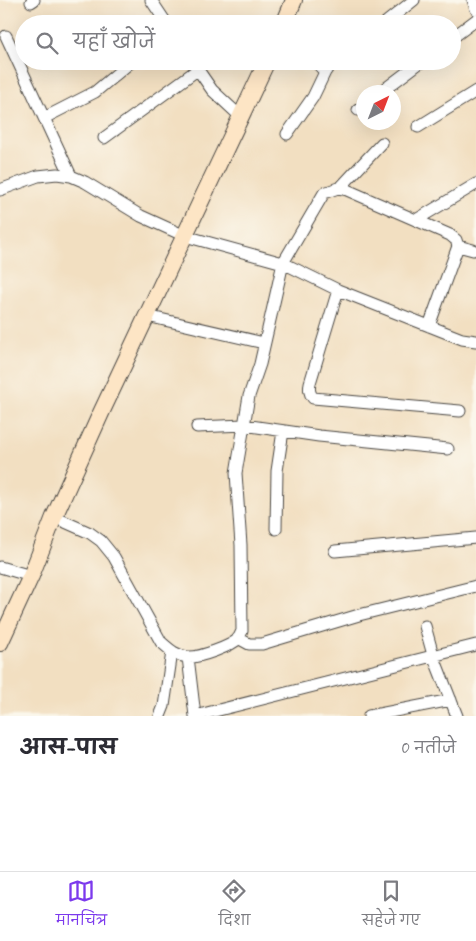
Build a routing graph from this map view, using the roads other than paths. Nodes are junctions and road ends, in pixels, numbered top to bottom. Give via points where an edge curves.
1 (151, 0) edge
2 (294, 0) edge
3 (414, 0) edge
4 (473, 0) edge
5 (476, 9) edge
6 (161, 15) edge
7 (288, 15) edge
8 (395, 15) edge
9 (476, 20) edge
10 (461, 31) edge
11 (6, 36) dead end
12 (15, 55) edge
13 (22, 70) edge
14 (121, 70) edge
15 (190, 70) edge
16 (198, 70) edge
17 (263, 70) edge
18 (410, 70) edge
19 (325, 72) edge
20 (390, 85) edge
21 (476, 90) edge
22 (241, 117) junction
23 (44, 118) junction
24 (418, 127) dead end
25 (287, 134) dead end
26 (104, 138) dead end
27 (382, 143) dead end
28 (71, 176) junction
29 (476, 184) edge
30 (340, 188) junction
31 (0, 190) edge
32 (416, 220) junction
33 (185, 236) junction
34 (458, 246) junction
35 (473, 250) dead end
36 (283, 263) junction
37 (338, 290) junction
38 (147, 316) junction
39 (429, 326) junction
40 (476, 342) edge
41 (264, 343) junction
42 (460, 411) dead end
43 (244, 425) junction
44 (197, 427) dead end
45 (283, 431) junction
46 (448, 449) dead end
47 (54, 517) junction
48 (276, 529) dead end
49 (476, 538) edge
50 (335, 551) dead end
51 (0, 567) edge
52 (31, 576) junction
53 (476, 586) edge
54 (425, 626) dead end
55 (238, 638) junction
56 (0, 643) edge
57 (476, 645) edge
58 (172, 652) junction
59 (433, 655) junction
60 (188, 657) junction
61 (451, 700) junction
62 (160, 716) edge
63 (369, 716) edge
64 (457, 716) edge

1 - 6 street
2 - 7 street
3 - 8 street
4 - 5 street
9 - 10 street
11 - 12 street
13 - 23 street
14 - 23 street via 94,92
15 - 26 street
16 - 22 street via 212,90
17 - 22 street
18 - 20 street
19 - 25 street
21 - 24 street
22 - 33 street
23 - 28 street
27 - 30 street
28 - 31 street via 38,176
28 - 33 street via 141,216
29 - 32 street
30 - 32 street
30 - 36 street via 332,188 320,197
32 - 34 street via 450,235
33 - 36 street
33 - 38 street
34 - 35 street
34 - 39 street
36 - 37 street
36 - 41 street
37 - 39 street
37 - 42 street via 310,382 313,398
38 - 41 street
38 - 47 street
39 - 40 street
41 - 43 street
43 - 44 street
43 - 45 street
43 - 55 street via 236,473 241,545 242,630
45 - 46 street
45 - 48 street via 277,471
47 - 52 street
47 - 58 street via 101,541 114,557 161,642
49 - 50 street
51 - 52 street
52 - 56 street
53 - 55 street via 359,615 262,644 248,644
54 - 59 street
55 - 60 street via 220,648
57 - 59 street
58 - 60 street
58 - 62 street
59 - 60 street via 195,716
59 - 61 street
61 - 63 street
61 - 64 street

